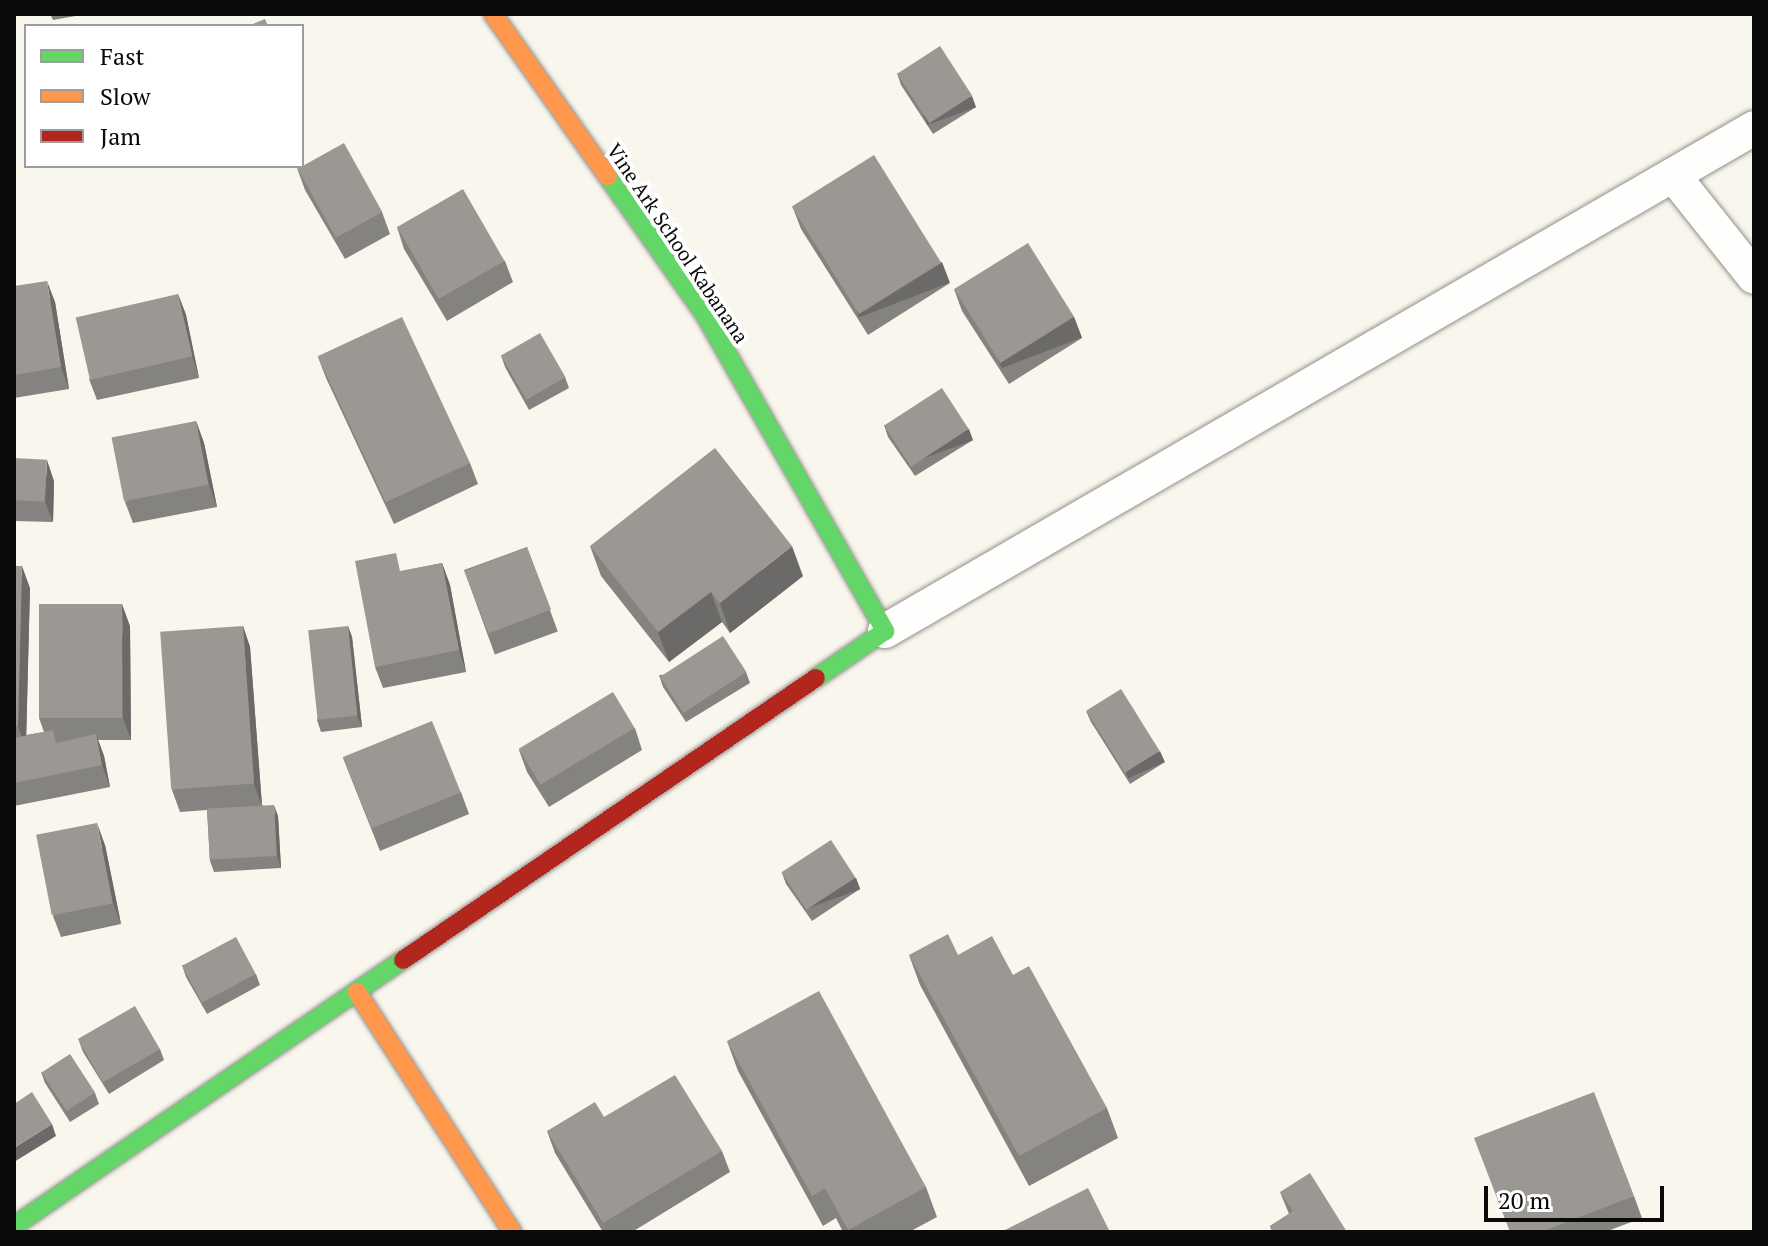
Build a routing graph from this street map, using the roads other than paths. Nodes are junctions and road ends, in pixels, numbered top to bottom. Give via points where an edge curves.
1 (493, 14) edge
2 (1754, 128) edge
3 (1673, 175) junction
4 (1754, 277) edge
5 (885, 631) junction
6 (357, 992) junction
7 (14, 1226) edge
8 (512, 1232) edge

1 - 5 street, Vine Ark School Kabanana via 705,315
2 - 3 lane
3 - 4 lane
3 - 5 lane
5 - 6 street
6 - 7 street
6 - 8 street

